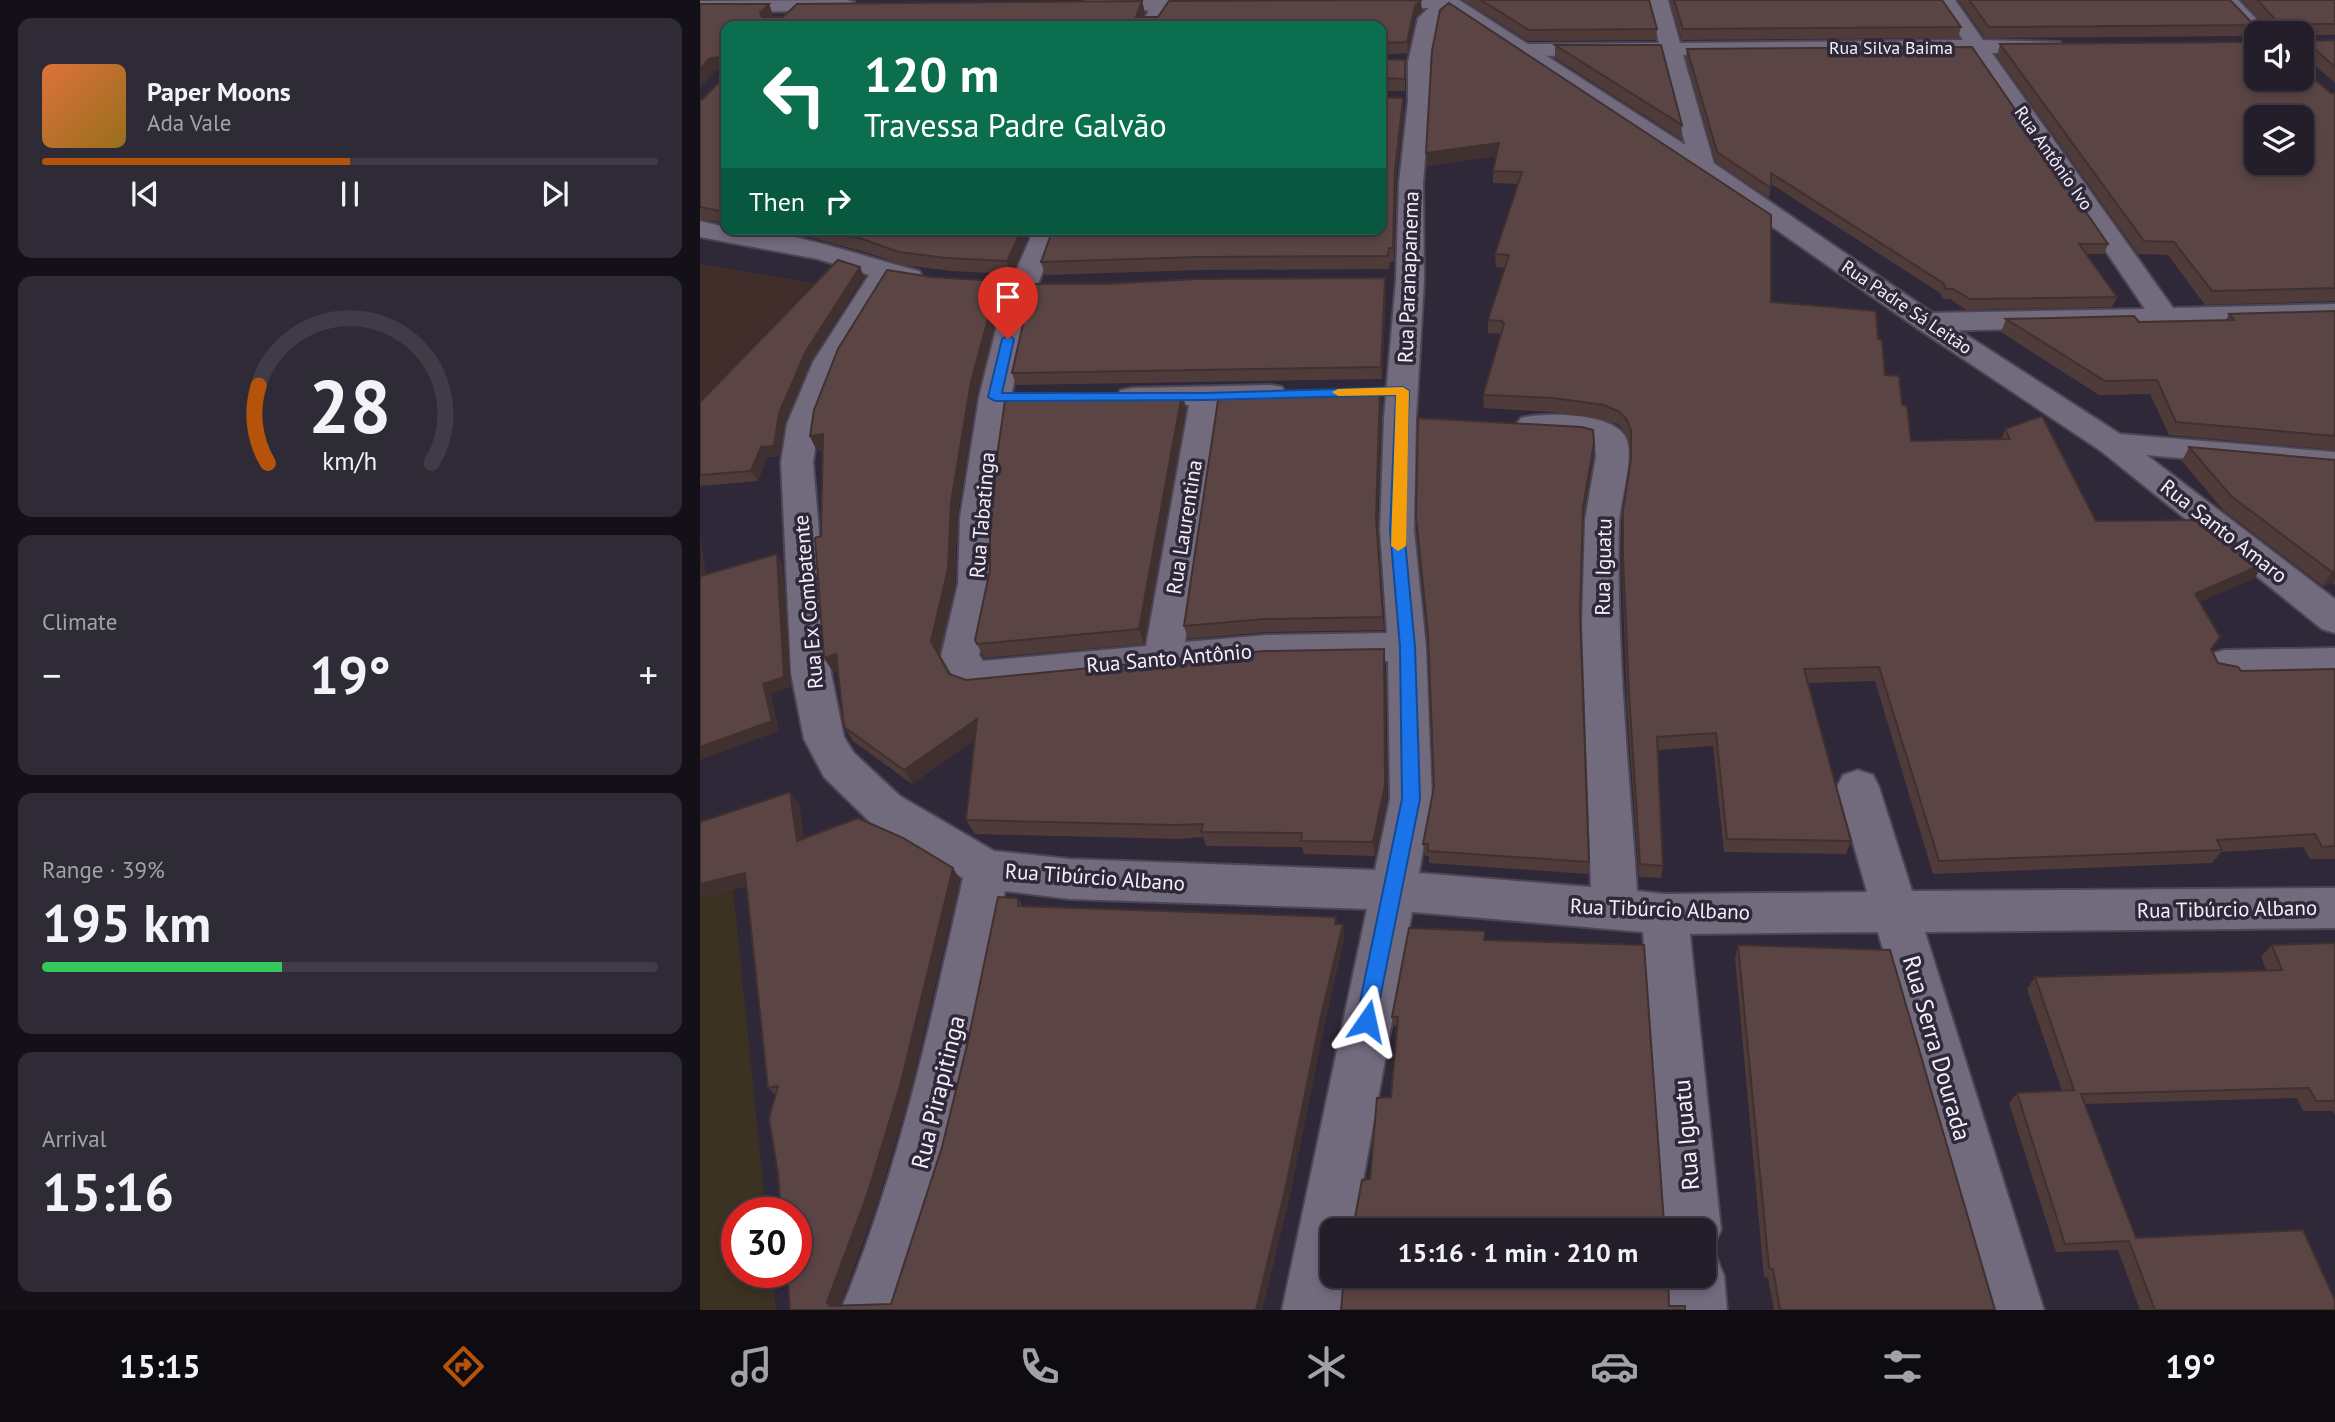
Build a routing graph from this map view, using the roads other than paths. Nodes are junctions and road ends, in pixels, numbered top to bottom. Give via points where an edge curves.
1 (1658, 0) edge
2 (1945, 0) edge
3 (2227, 0) edge
4 (1448, 1) edge
5 (1343, 2) edge
6 (800, 3) edge
7 (1164, 3) edge
8 (1232, 4) edge
9 (1068, 5) edge
10 (865, 6) edge
11 (700, 7) edge
12 (782, 21) edge
13 (1153, 21) edge
14 (2248, 21) edge
15 (2074, 46) edge
16 (1671, 47) junction
17 (1976, 47) junction
18 (1527, 50) junction
19 (1703, 167) junction
20 (700, 229) edge
21 (721, 233) edge
22 (732, 235) edge
23 (1044, 235) edge
24 (884, 272) junction
25 (936, 280) edge
26 (2335, 313) edge
27 (2164, 316) junction
28 (1927, 322) junction
29 (1298, 394) edge
30 (1206, 396) junction
31 (1098, 397) edge
32 (1507, 423) edge
33 (2112, 444) junction
34 (2335, 462) edge
35 (2335, 618) edge
36 (963, 640) joint
37 (1408, 647) junction
38 (1163, 658) junction
39 (2335, 662) edge
40 (2224, 664) edge
41 (1858, 788) dead end
42 (987, 870) junction
43 (1392, 890) junction
44 (2335, 908) edge
45 (1615, 910) junction
46 (1897, 913) junction
47 (1665, 914) junction
48 (1692, 1218) edge
49 (1697, 1288) edge
50 (870, 1310) edge
51 (1311, 1310) edge
52 (1698, 1310) edge
53 (2014, 1310) edge

1 - 16 street
2 - 17 street, Rua Antônio Ivo
3 - 14 street
4 - 5 street
4 - 18 street, Rua Padre Sá Leitão
4 - 37 street, Rua Paranapanema via 1429,18 1406,62 1397,280 1402,405 1397,530
6 - 10 street
6 - 11 street
6 - 12 street
7 - 8 street
7 - 9 street
7 - 13 street
15 - 17 street, Rua Silva Baima
16 - 17 street, Rua Silva Baima
16 - 18 street, Rua Silva Baima
16 - 19 street
17 - 27 street, Rua Antônio Ivo
18 - 19 street, Rua Padre Sá Leitão
19 - 28 street, Rua Padre Sá Leitão
20 - 21 street
22 - 24 street via 818,251
23 - 36 street, Rua Tabatinga via 1023,285 1008,397 977,518 976,584
24 - 25 street
24 - 42 street, Rua Ex Combatente via 828,362 803,424 797,462 811,673 824,739 839,765 885,809
26 - 27 street
27 - 28 street
28 - 33 street, Rua Padre Sá Leitão
29 - 30 street
30 - 31 street
30 - 38 street, Rua Laurentina
32 - 45 street, Rua Iguatu via 1586,427 1611,440 1602,520 1601,625
33 - 34 street
33 - 35 street, Rua Santo Amaro
36 - 38 street, Rua Santo Antônio via 960,656 973,677
37 - 38 street, Rua Santo Antônio via 1267,649
37 - 43 street, Rua Paranapanema via 1411,799
39 - 40 street
41 - 46 street, Rua Serra Dourada
42 - 43 street, Rua Tibúrcio Albano via 1070,879
42 - 50 street, Rua Pirapitinga via 920,1169
43 - 45 street, Rua Tibúrcio Albano
43 - 51 street, Rua Paranapanema
44 - 46 street, Rua Tibúrcio Albano
45 - 47 street, Rua Tibúrcio Albano
46 - 47 street, Rua Tibúrcio Albano
46 - 53 street, Rua Serra Dourada
47 - 48 street, Rua Iguatu
49 - 52 street

